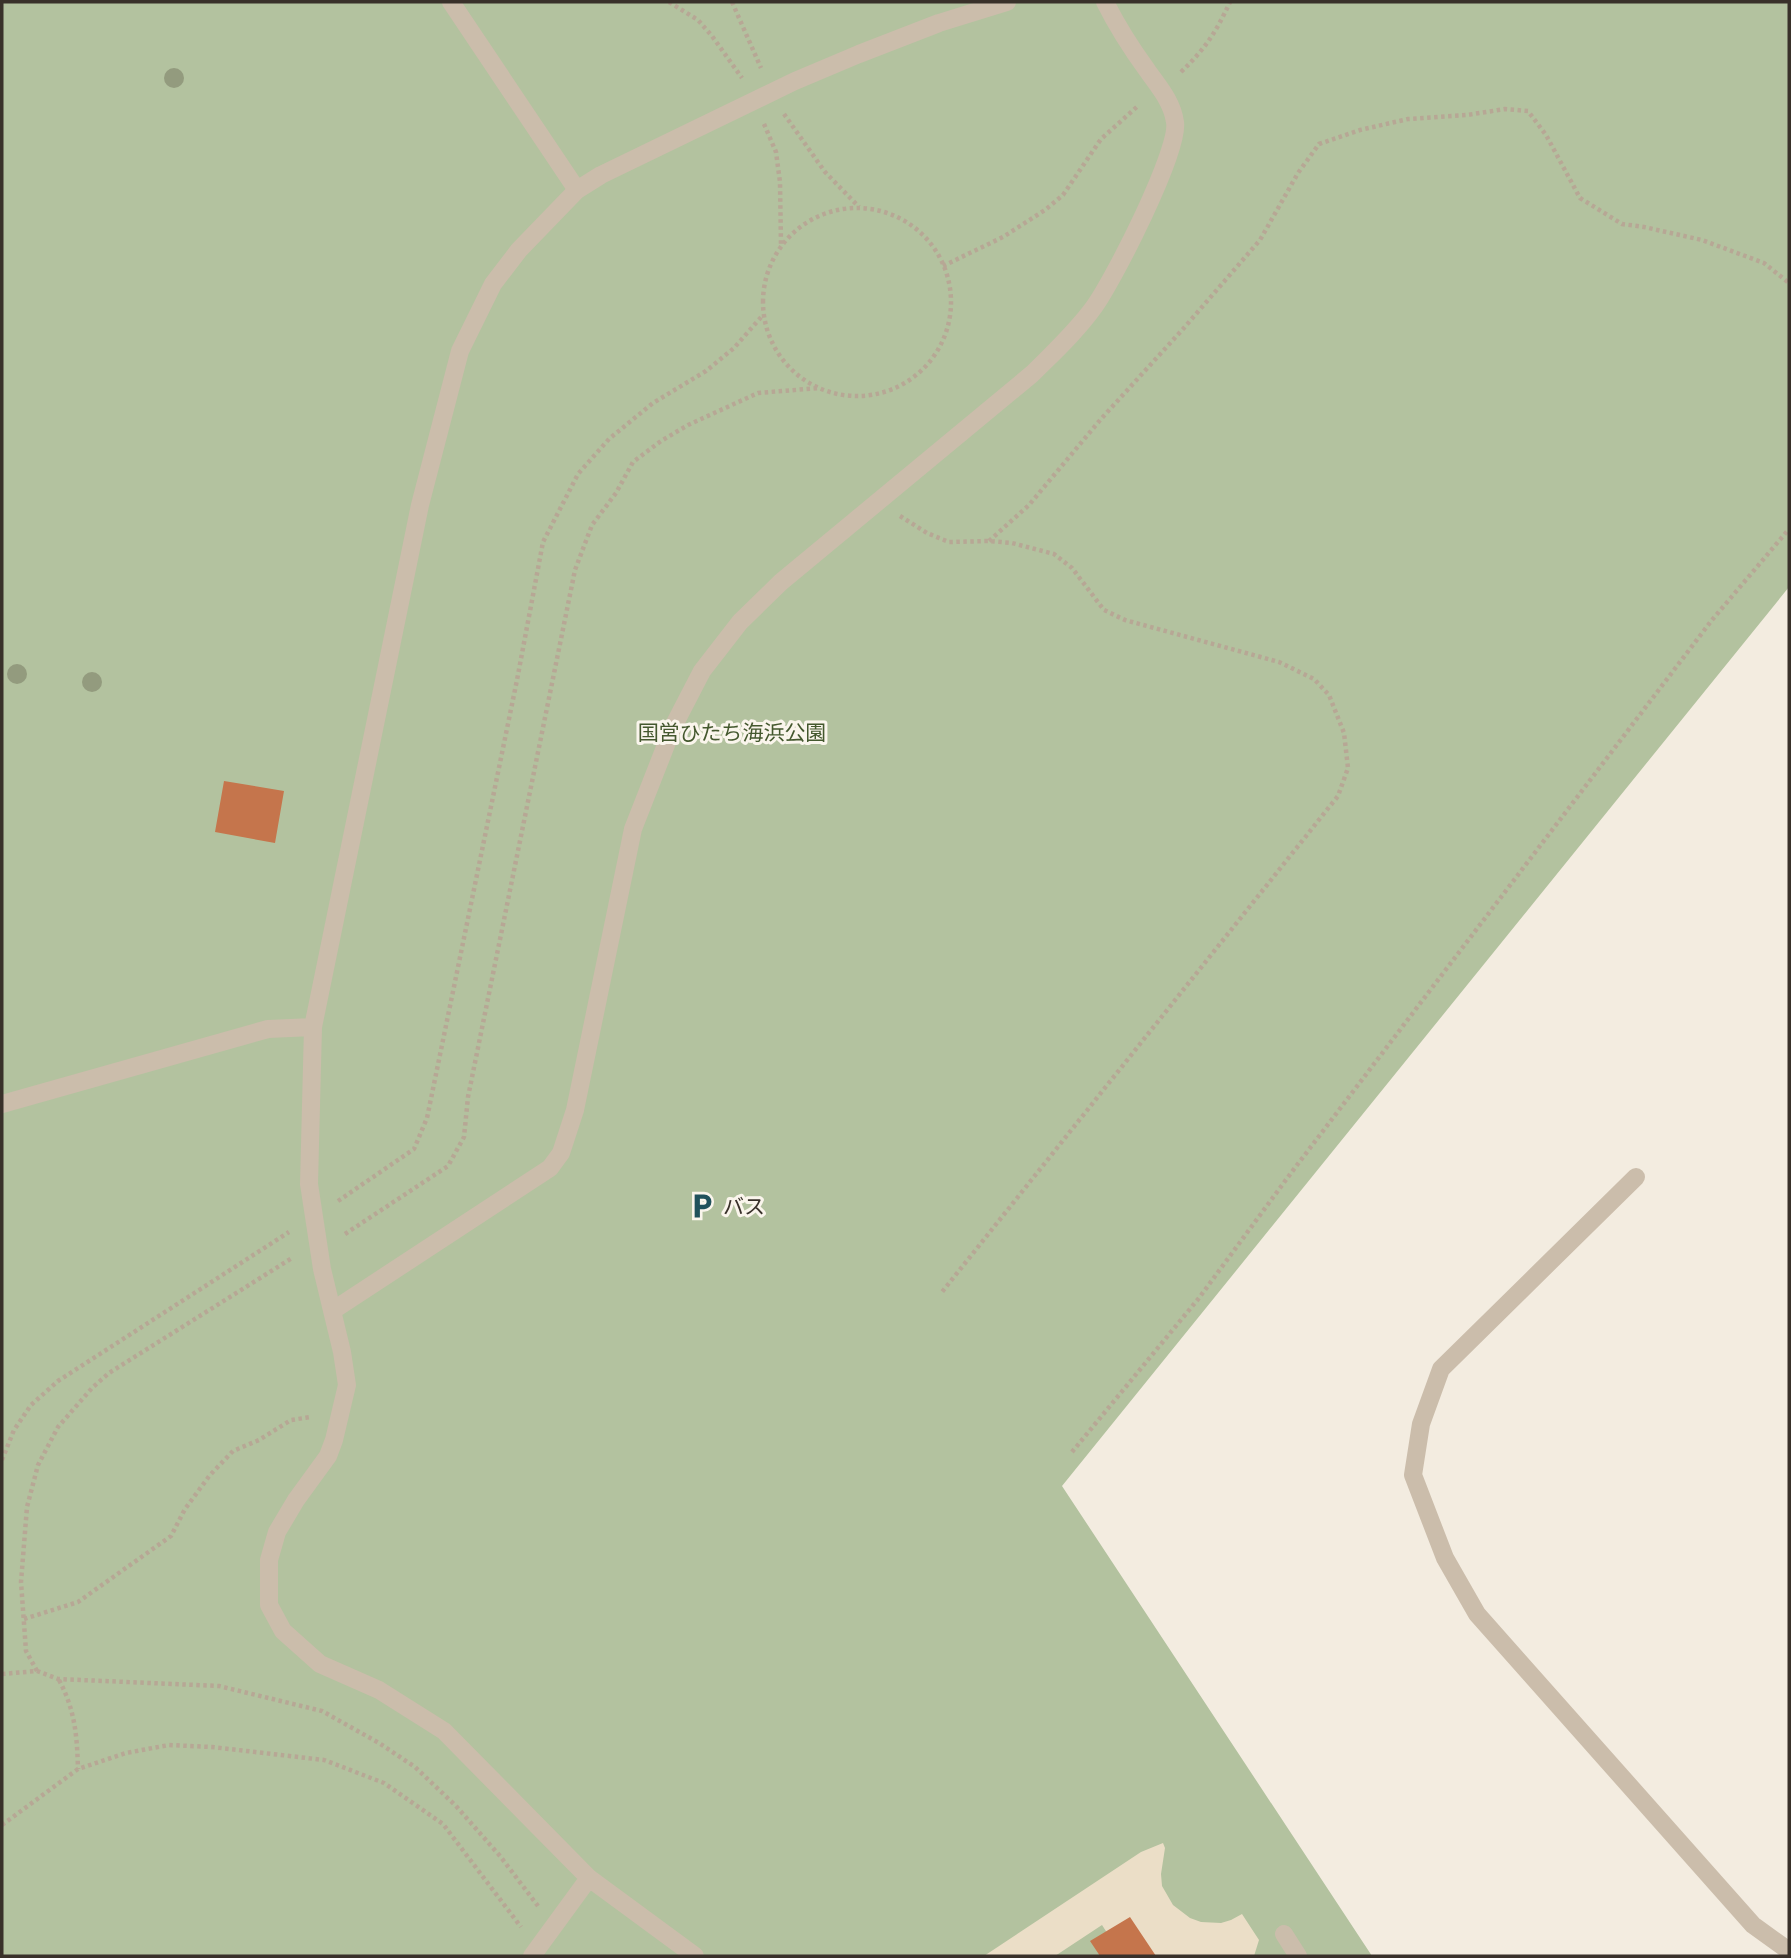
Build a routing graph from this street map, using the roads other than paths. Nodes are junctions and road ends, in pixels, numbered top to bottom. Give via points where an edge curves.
1 (451, 2) edge
2 (1007, 2) edge
3 (1105, 2) edge
4 (577, 190) junction
5 (313, 1027) junction
6 (2, 1104) edge
7 (1636, 1177) dead end
8 (332, 1311) junction
9 (589, 1878) junction
10 (1284, 1934) dead end
11 (1789, 1951) edge
12 (532, 1956) edge
13 (695, 1956) edge
14 (1298, 1956) edge

1 - 4 street
2 - 4 street via 939,23 795,81
3 - 8 street via 1162,89 1176,124 1167,160 1095,306 1032,374 781,582 740,622 702,671 673,727 633,828 575,1110 561,1153 550,1168
4 - 5 street via 494,284 460,351 420,505
5 - 6 street via 268,1029
5 - 8 street via 309,1184
7 - 11 street via 1441,1369 1420,1424 1413,1475 1444,1558 1477,1614 1753,1925
8 - 9 street via 347,1385 328,1456 277,1532 269,1605 282,1631 320,1664 379,1690 444,1731
9 - 12 street
9 - 13 street
10 - 14 street

